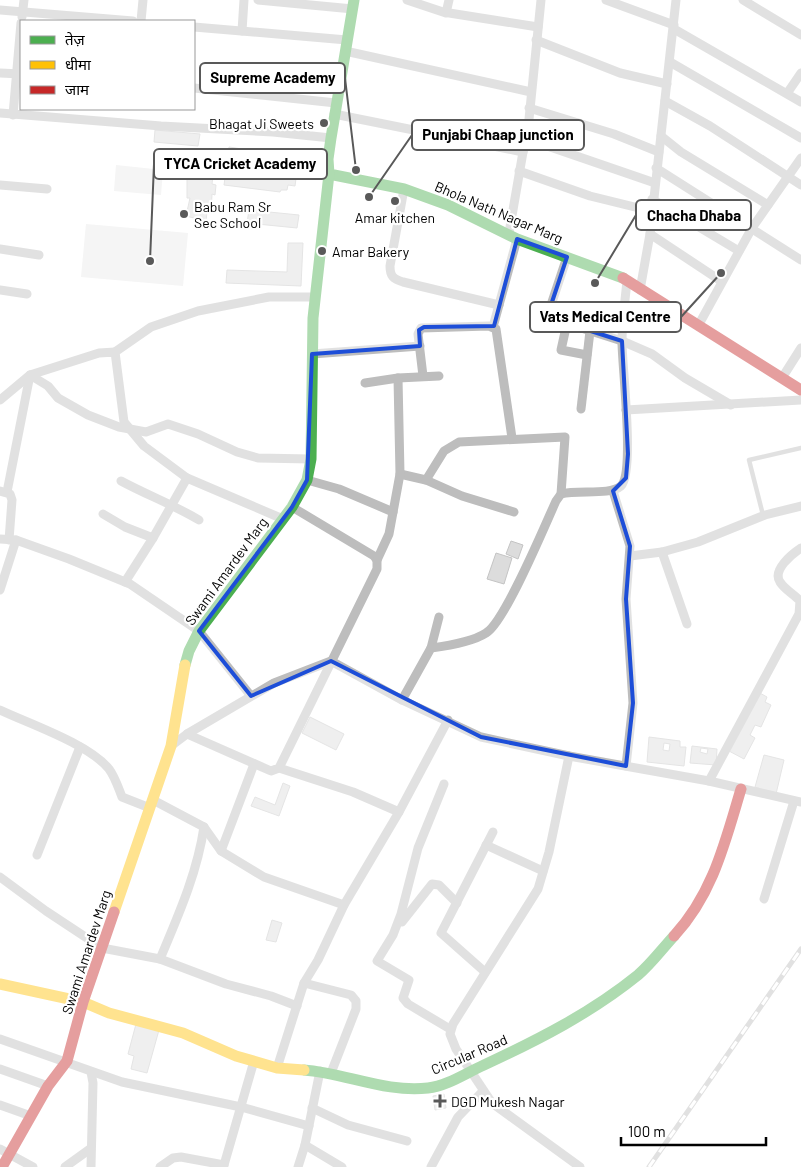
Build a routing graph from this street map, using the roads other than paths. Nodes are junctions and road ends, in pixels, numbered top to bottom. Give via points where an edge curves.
1 (24, 0) edge
2 (143, 0) edge
3 (244, 0) edge
4 (258, 0) edge
5 (406, 0) edge
6 (450, 0) edge
7 (541, 0) edge
8 (606, 0) edge
9 (676, 0) edge
10 (744, 0) edge
11 (624, 3) edge
12 (353, 4) edge
13 (0, 10) edge
14 (22, 11) junction
15 (446, 13) junction
16 (21, 20) edge
17 (122, 20) edge
18 (141, 20) edge
19 (195, 27) edge
20 (538, 27) junction
21 (674, 27) junction
22 (242, 31) junction
23 (801, 35) edge
24 (536, 40) junction
25 (20, 44) edge
26 (346, 45) junction
27 (670, 62) junction
28 (0, 73) edge
29 (801, 73) edge
30 (19, 74) edge
31 (667, 84) junction
32 (195, 88) edge
33 (531, 92) junction
34 (788, 92) junction
35 (665, 101) junction
36 (801, 102) edge
37 (529, 108) junction
38 (335, 109) junction
39 (0, 114) edge
40 (13, 114) junction
41 (661, 136) junction
42 (330, 138) junction
43 (801, 138) edge
44 (527, 139) junction
45 (523, 152) junction
46 (658, 152) junction
47 (801, 158) edge
48 (656, 168) junction
49 (520, 171) junction
50 (330, 174) junction
51 (787, 176) junction
52 (654, 183) junction
53 (0, 185) edge
54 (801, 185) edge
55 (47, 189) dead end
56 (404, 189) junction
57 (652, 199) junction
58 (768, 205) junction
59 (651, 211) junction
60 (752, 228) junction
61 (650, 234) junction
62 (513, 236) junction
63 (0, 249) edge
64 (739, 251) junction
65 (39, 255) dead end
66 (567, 257) junction
67 (801, 260) edge
68 (721, 280) junction
69 (627, 281) junction
70 (0, 290) edge
71 (640, 290) junction
72 (27, 294) dead end
73 (315, 297) junction
74 (499, 305) junction
75 (567, 323) junction
76 (698, 326) junction
77 (493, 327) junction
78 (590, 331) junction
79 (622, 341) junction
80 (420, 346) junction
81 (801, 348) edge
82 (115, 352) junction
83 (312, 354) junction
84 (587, 355) junction
85 (30, 375) junction
86 (423, 376) junction
87 (439, 376) dead end
88 (398, 378) junction
89 (782, 378) junction
90 (365, 383) dead end
91 (801, 390) edge
92 (0, 400) edge
93 (801, 400) edge
94 (732, 405) junction
95 (581, 409) dead end
96 (626, 410) junction
97 (129, 428) junction
98 (512, 438) junction
99 (801, 448) edge
100 (311, 459) junction
101 (400, 474) junction
102 (187, 478) junction
103 (121, 480) dead end
104 (307, 480) junction
105 (426, 480) junction
106 (613, 491) junction
107 (3, 492) edge
108 (561, 494) junction
109 (173, 505) junction
110 (801, 506) edge
111 (292, 508) junction
112 (393, 512) junction
113 (514, 512) dead end
114 (103, 514) dead end
115 (763, 515) junction
116 (284, 519) junction
117 (199, 520) dead end
118 (154, 538) junction
119 (8, 540) edge
120 (801, 548) edge
121 (662, 552) junction
122 (630, 556) junction
123 (377, 560) junction
124 (125, 582) junction
125 (0, 590) edge
126 (439, 617) dead end
127 (687, 624) dead end
128 (200, 630) junction
129 (431, 648) junction
130 (331, 661) junction
131 (251, 696) junction
132 (402, 700) junction
133 (0, 710) edge
134 (448, 720) junction
135 (187, 734) junction
136 (171, 746) junction
137 (80, 747) junction
138 (569, 756) junction
139 (254, 764) junction
140 (626, 766) junction
141 (279, 768) junction
142 (709, 781) junction
143 (444, 784) dead end
144 (741, 789) junction
145 (797, 802) edge
146 (151, 804) junction
147 (400, 812) junction
148 (204, 827) junction
149 (492, 832) dead end
150 (486, 845) junction
151 (221, 851) junction
152 (37, 855) dead end
153 (543, 871) junction
154 (0, 877) edge
155 (764, 899) dead end
156 (457, 904) junction
157 (344, 905) junction
158 (402, 922) dead end
159 (102, 948) junction
160 (160, 959) junction
161 (485, 972) junction
162 (304, 983) junction
163 (0, 984) edge
164 (84, 1002) junction
165 (297, 1006) junction
166 (450, 1029) junction
167 (0, 1039) edge
168 (67, 1061) junction
169 (254, 1061) junction
170 (277, 1068) junction
171 (0, 1069) edge
172 (91, 1072) junction
173 (326, 1072) junction
174 (471, 1072) junction
175 (48, 1086) junction
176 (483, 1091) junction
177 (0, 1105) edge
178 (240, 1107) junction
179 (312, 1108) junction
180 (31, 1116) junction
181 (309, 1126) junction
182 (407, 1141) dead end
183 (305, 1145) junction
184 (90, 1149) junction
185 (5, 1151) edge
186 (224, 1166) edge
187 (299, 1166) edge
188 (2, 1167) edge
189 (33, 1167) edge
190 (65, 1167) edge
191 (91, 1167) edge
192 (160, 1167) edge
193 (342, 1167) edge
194 (431, 1167) edge
195 (580, 1167) edge

1 - 14 street
2 - 18 street
3 - 22 street
4 - 12 street
5 - 15 street
6 - 15 street
7 - 20 street
8 - 11 street
9 - 21 street
10 - 23 street
11 - 21 street
12 - 26 street, Swami Amardev Marg
13 - 14 street
14 - 16 street
14 - 17 street
15 - 20 street
19 - 22 street
20 - 24 street
21 - 27 street
21 - 34 street
22 - 26 street
24 - 31 street via 620,72
24 - 33 street
25 - 30 street
26 - 33 street
26 - 38 street, Swami Amardev Marg
27 - 31 street
27 - 43 street
28 - 30 street
29 - 34 street
30 - 40 street
31 - 35 street
32 - 38 street
33 - 37 street
34 - 36 street
35 - 41 street
35 - 51 street
37 - 44 street
37 - 46 street via 614,134
38 - 42 street, Swami Amardev Marg
38 - 45 street
39 - 40 street
40 - 42 street
41 - 46 street
41 - 58 street via 681,152
42 - 50 street, Swami Amardev Marg
44 - 45 street
44 - 52 street
45 - 49 street
46 - 48 street
47 - 51 street
48 - 52 street
48 - 60 street
49 - 59 street via 590,196
49 - 62 street
50 - 56 street, Bhola Nath Nagar Marg
50 - 73 street, Swami Amardev Marg
51 - 54 street
51 - 58 street
52 - 57 street
53 - 55 street
56 - 62 street, Bhola Nath Nagar Marg via 448,205
56 - 74 street via 390,275 395,280
57 - 59 street
57 - 64 street
58 - 60 street
59 - 61 street
60 - 64 street
60 - 67 street
61 - 68 street
61 - 71 street
62 - 66 street, Bhola Nath Nagar Marg
62 - 74 street
63 - 65 street
64 - 68 street
66 - 69 street, Bhola Nath Nagar Marg
66 - 75 street via 547,317
68 - 76 street
69 - 71 street, Bhola Nath Nagar Marg
69 - 79 street
70 - 72 street
71 - 76 street, Bhola Nath Nagar Marg
73 - 82 street via 270,297 198,311 152,328
73 - 83 street, Swami Amardev Marg
74 - 77 street
75 - 78 street
75 - 84 street via 561,350
76 - 89 street, Bhola Nath Nagar Marg
77 - 80 street via 424,327 419,330
77 - 98 street via 497,333
78 - 79 street
78 - 84 street
79 - 94 street via 652,354
79 - 96 street
80 - 83 street
80 - 86 street
81 - 89 street
82 - 85 street via 99,353
82 - 97 street via 121,413
83 - 100 street, Swami Amardev Marg
84 - 95 street
85 - 92 street
85 - 97 street via 48,386 58,398 88,414
85 - 107 street
86 - 87 street
86 - 88 street
88 - 90 street
88 - 101 street
89 - 91 street, Bhola Nath Nagar Marg
93 - 94 street
94 - 96 street
96 - 106 street via 626,478
97 - 100 street via 146,432 168,424 258,458
97 - 102 street via 144,446
98 - 105 street via 460,442 451,446 444,451
98 - 108 street via 565,437
99 - 115 lane via 749,460
100 - 104 street, Swami Amardev Marg
101 - 105 street
101 - 112 street
102 - 109 street
102 - 116 street
103 - 109 street
104 - 111 street, Swami Amardev Marg
104 - 112 street via 339,489
105 - 113 street via 462,496
106 - 108 street via 569,491
106 - 122 street via 630,546
107 - 119 street via 12,500
108 - 129 street via 495,625 486,633
109 - 117 street
109 - 118 street
110 - 115 street
111 - 116 street, Swami Amardev Marg
111 - 123 street
112 - 123 street via 389,534
114 - 118 street
115 - 121 street via 698,542
116 - 128 street, Swami Amardev Marg
118 - 124 street
119 - 124 street via 95,568
119 - 125 street
120 - 142 street via 789,557 778,574 779,580 800,601 799,614
121 - 122 street
121 - 127 street
122 - 140 street via 626,599 633,703
123 - 130 street via 377,569
124 - 128 street
126 - 129 street
128 - 131 street
128 - 136 street, Swami Amardev Marg via 185,666
129 - 132 street
130 - 131 street via 274,683
130 - 132 street
130 - 141 street
131 - 135 street
132 - 134 street
133 - 137 street
134 - 138 street via 481,737
134 - 147 street
135 - 136 street
135 - 139 street
136 - 146 street, Swami Amardev Marg
137 - 146 street via 107,767 122,797
137 - 152 street
138 - 140 street
138 - 153 street
139 - 141 street via 271,771
139 - 151 street
140 - 142 street
141 - 147 street via 353,792
142 - 144 street
143 - 166 street via 418,848 393,935 376,961 409,980 403,998 408,1004
144 - 145 street
144 - 174 street, Circular Road via 710,886 696,910 658,954 619,991 588,1011
145 - 155 street
146 - 148 street
146 - 159 street, Swami Amardev Marg
147 - 157 street
148 - 151 street
148 - 160 street via 200,853 185,900
149 - 150 street
150 - 153 street
150 - 156 street
151 - 157 street via 264,877
153 - 161 street via 534,895
154 - 159 street
156 - 158 street via 439,885 432,884
156 - 161 street via 441,933
157 - 162 street
159 - 160 street
159 - 164 street, Swami Amardev Marg
160 - 165 street
161 - 166 street
162 - 165 street
162 - 173 street via 351,995 356,1001 356,1009
163 - 164 street, Circular Road
164 - 168 street, Swami Amardev Marg
164 - 169 street, Circular Road via 183,1033
165 - 170 street
166 - 174 street via 456,1049
167 - 168 street
168 - 172 street
168 - 175 street, Swami Amardev Marg
169 - 170 street, Circular Road
169 - 178 street
170 - 173 street, Circular Road
171 - 175 street
172 - 178 street via 122,1082
172 - 184 street
173 - 174 street, Circular Road via 401,1088 428,1088
173 - 179 street
174 - 176 street
175 - 180 street, Swami Amardev Marg
176 - 194 street via 458,1117
176 - 195 street via 497,1108
177 - 180 street
178 - 181 street
178 - 186 street
179 - 181 street
179 - 182 street via 348,1124
180 - 185 street, Swami Amardev Marg
181 - 183 street
183 - 187 street
183 - 193 street
184 - 190 street
184 - 191 street
185 - 188 street, Swami Amardev Marg
185 - 189 street
186 - 192 street via 181,1157 173,1158

